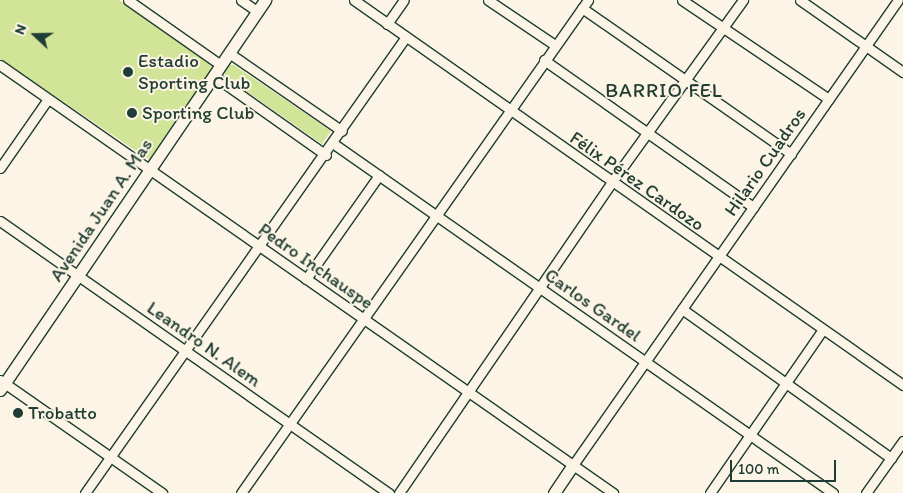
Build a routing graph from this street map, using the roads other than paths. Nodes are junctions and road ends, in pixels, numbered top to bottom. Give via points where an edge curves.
1 (128, 0) edge
2 (241, 0) edge
3 (265, 0) edge
4 (354, 0) edge
5 (404, 0) edge
6 (488, 0) edge
7 (588, 0) edge
8 (682, 0) edge
9 (743, 0) edge
10 (800, 0) edge
11 (898, 0) edge
12 (582, 8) junction
13 (257, 11) junction
14 (387, 24) junction
15 (724, 28) junction
16 (405, 38) junction
17 (555, 45) junction
18 (866, 46) junction
19 (229, 54) junction
20 (544, 60) junction
21 (0, 65) edge
22 (221, 65) junction
23 (903, 72) edge
24 (214, 76) junction
25 (686, 80) junction
26 (48, 98) junction
27 (829, 99) junction
28 (508, 110) junction
29 (342, 131) junction
30 (648, 133) junction
31 (334, 144) junction
32 (791, 154) junction
33 (326, 155) junction
34 (0, 168) edge
35 (149, 169) junction
36 (379, 175) junction
37 (611, 183) junction
38 (753, 207) junction
39 (435, 215) junction
40 (0, 221) edge
41 (261, 248) junction
42 (718, 257) junction
43 (78, 275) junction
44 (306, 279) junction
45 (540, 288) junction
46 (682, 308) junction
47 (363, 318) junction
48 (823, 329) junction
49 (186, 352) junction
50 (645, 361) junction
51 (786, 382) junction
52 (2, 384) edge
53 (903, 385) edge
54 (469, 393) junction
55 (290, 424) junction
56 (749, 434) junction
57 (903, 441) edge
58 (110, 457) junction
59 (891, 458) junction
60 (573, 465) junction
61 (85, 493) edge
62 (162, 493) edge
63 (241, 493) edge
64 (388, 493) edge
65 (399, 493) edge
66 (554, 493) edge
67 (612, 493) edge
68 (710, 493) edge
69 (833, 493) edge
70 (866, 493) edge

1 - 22 street
2 - 13 street
3 - 13 main road, Avenida Juan A. Mas
4 - 14 street, Félix Pérez Cardozo
5 - 14 street
6 - 17 street
7 - 12 street
8 - 15 street
9 - 15 street
10 - 18 street
11 - 18 street, Hilario Cuadros
12 - 17 street
12 - 25 street
13 - 19 main road, Avenida Juan A. Mas
14 - 16 street, Félix Pérez Cardozo
15 - 25 street
15 - 27 street
16 - 28 street, Félix Pérez Cardozo
16 - 29 street
17 - 20 street
18 - 23 street
18 - 27 street, Hilario Cuadros
19 - 22 main road, Avenida Juan A. Mas
19 - 29 street
20 - 28 street
20 - 30 street
21 - 26 street, Pedro Inchauspe
22 - 24 main road, Avenida Juan A. Mas
24 - 33 street
24 - 35 main road, Avenida Juan A. Mas
25 - 30 street
25 - 32 street
26 - 34 street
26 - 35 street, Pedro Inchauspe
27 - 32 street, Hilario Cuadros
28 - 37 street, Félix Pérez Cardozo
28 - 39 street
29 - 31 street
30 - 37 street
30 - 38 street
31 - 33 street
31 - 36 street, Carlos Gardel
32 - 38 street, Hilario Cuadros
33 - 41 street
35 - 41 street, Pedro Inchauspe
35 - 43 main road, Avenida Juan A. Mas
36 - 39 street, Carlos Gardel
36 - 44 street
37 - 42 street, Félix Pérez Cardozo
37 - 45 street
38 - 42 street, Hilario Cuadros
39 - 45 street, Carlos Gardel
39 - 47 street
40 - 43 street, Leandro N. Alem
41 - 44 street, Pedro Inchauspe
41 - 49 street
42 - 46 street, Hilario Cuadros
42 - 48 street, Félix Pérez Cardozo
43 - 49 street, Leandro N. Alem
43 - 52 main road, Avenida Juan A. Mas
44 - 47 street, Pedro Inchauspe
45 - 50 street, Carlos Gardel
45 - 54 street
46 - 50 street, Hilario Cuadros
46 - 51 street
47 - 54 street, Pedro Inchauspe
47 - 55 street
48 - 51 street
48 - 53 street, Félix Pérez Cardozo
49 - 55 street, Leandro N. Alem
49 - 58 street
50 - 56 street, Carlos Gardel
50 - 60 street, Hilario Cuadros
51 - 56 street
51 - 59 street
52 - 58 street
54 - 60 street, Pedro Inchauspe
54 - 65 street
55 - 63 street
55 - 64 street, Leandro N. Alem
56 - 68 street
56 - 69 street, Carlos Gardel
57 - 59 street
58 - 61 street
58 - 62 street
59 - 70 street
60 - 66 main road
60 - 67 street, Pedro Inchauspe

